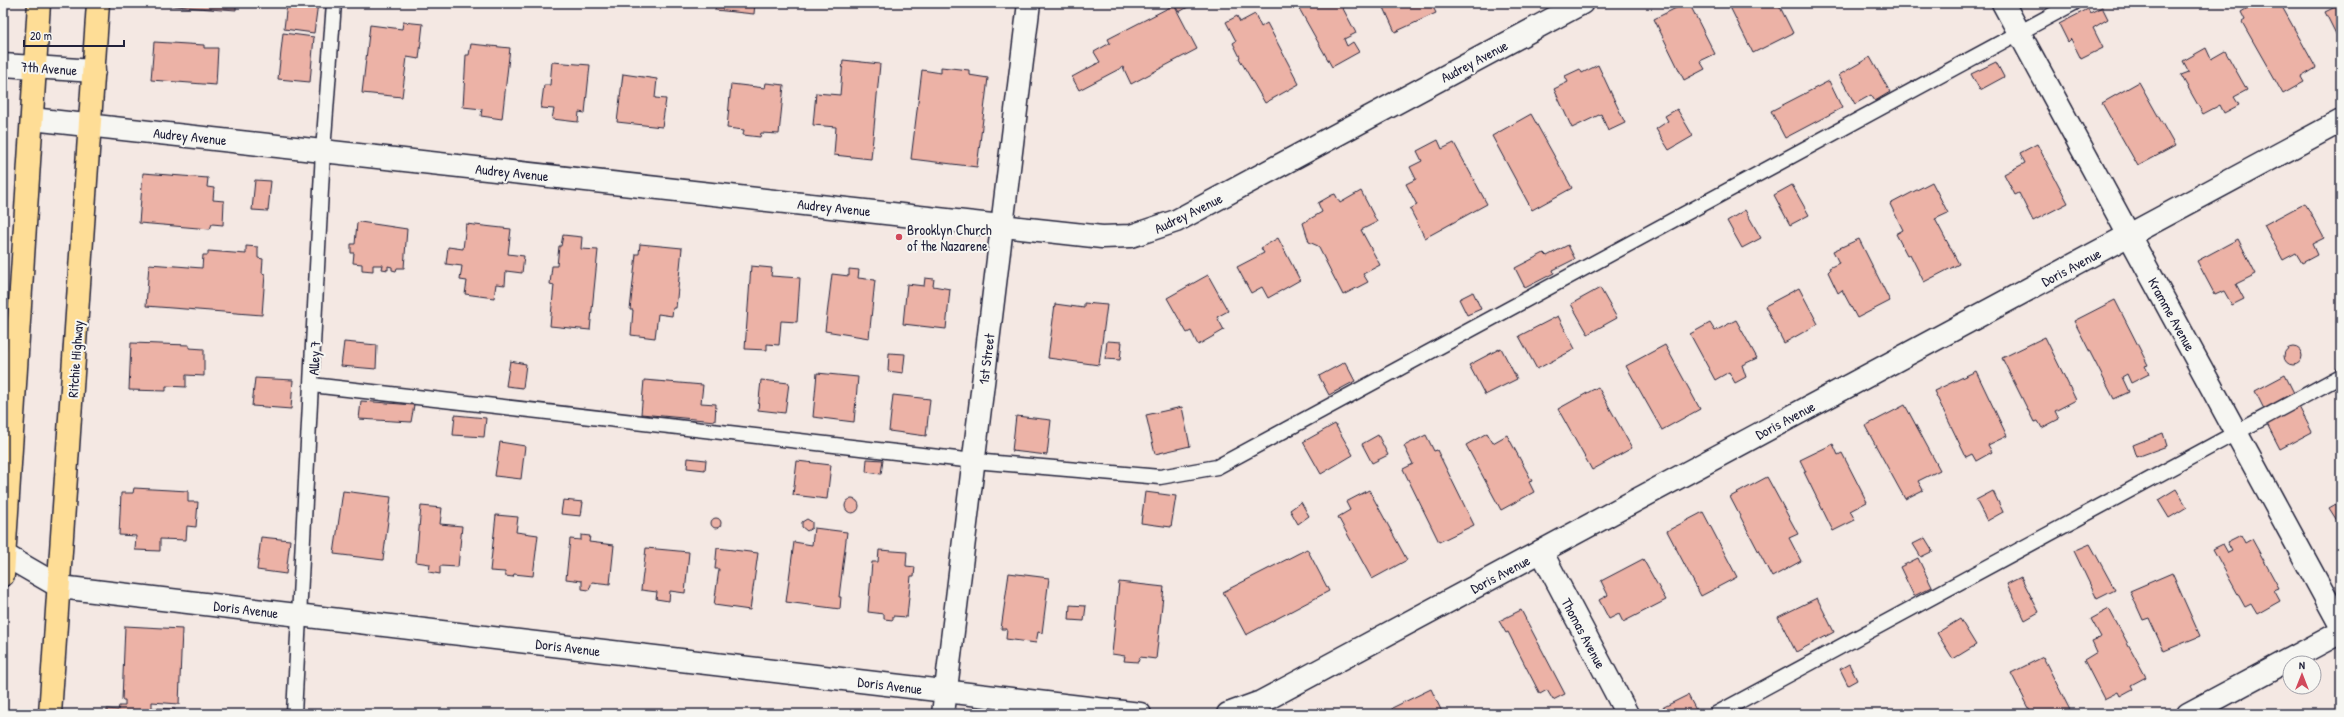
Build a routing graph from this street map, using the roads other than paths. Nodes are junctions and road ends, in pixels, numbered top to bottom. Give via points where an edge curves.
1 (39, 3) edge
2 (98, 3) edge
3 (334, 3) edge
4 (1029, 3) edge
5 (1582, 3) edge
6 (2003, 3) edge
7 (2074, 3) edge
8 (2019, 33) junction
9 (3, 65) edge
10 (35, 67) junction
11 (94, 71) junction
12 (32, 119) junction
13 (2341, 121) edge
14 (91, 125) junction
15 (323, 151) junction
16 (1002, 226) junction
17 (2129, 235) junction
18 (2341, 376) edge
19 (312, 385) junction
20 (2236, 432) junction
21 (974, 461) junction
22 (1541, 551) junction
23 (4, 561) edge
24 (60, 587) junction
25 (300, 615) junction
26 (2341, 626) edge
27 (2341, 632) edge
28 (946, 691) junction
29 (50, 714) edge
30 (294, 714) edge
31 (943, 714) edge
32 (1140, 714) edge
33 (1228, 714) edge
34 (1627, 714) edge
35 (1716, 714) edge
36 (2188, 714) edge

1 - 10 main road
2 - 11 main road, Ritchie Highway
3 - 15 lane, Alley 7
4 - 16 street, 1st Street
5 - 16 street, Audrey Avenue via 1159,228 1131,236 1102,237
6 - 8 street, Kramme Avenue
7 - 8 lane
8 - 17 street, Kramme Avenue
8 - 21 lane via 1217,467 1160,478
9 - 10 street, 7th Avenue
10 - 11 street, 7th Avenue
10 - 12 main road
11 - 14 main road, Ritchie Highway
12 - 14 street, Audrey Avenue
12 - 23 main road
13 - 17 street, Doris Avenue
14 - 15 street, Audrey Avenue
14 - 24 main road, Ritchie Highway
15 - 16 street, Audrey Avenue
15 - 19 lane, Alley 7
16 - 21 street, 1st Street
17 - 20 street, Kramme Avenue
17 - 22 street, Doris Avenue
18 - 20 lane
19 - 21 lane
19 - 25 lane, Alley 7
20 - 26 street, Kramme Avenue
20 - 35 lane
21 - 28 street, 1st Street
22 - 33 street, Doris Avenue via 1261,702
22 - 34 street, Thomas Avenue
23 - 24 street, Doris Avenue
24 - 25 street, Doris Avenue
24 - 29 main road, Ritchie Highway
25 - 28 street, Doris Avenue
25 - 30 lane, Alley 7
27 - 36 street
28 - 31 street, 1st Street
28 - 32 street, Doris Avenue

